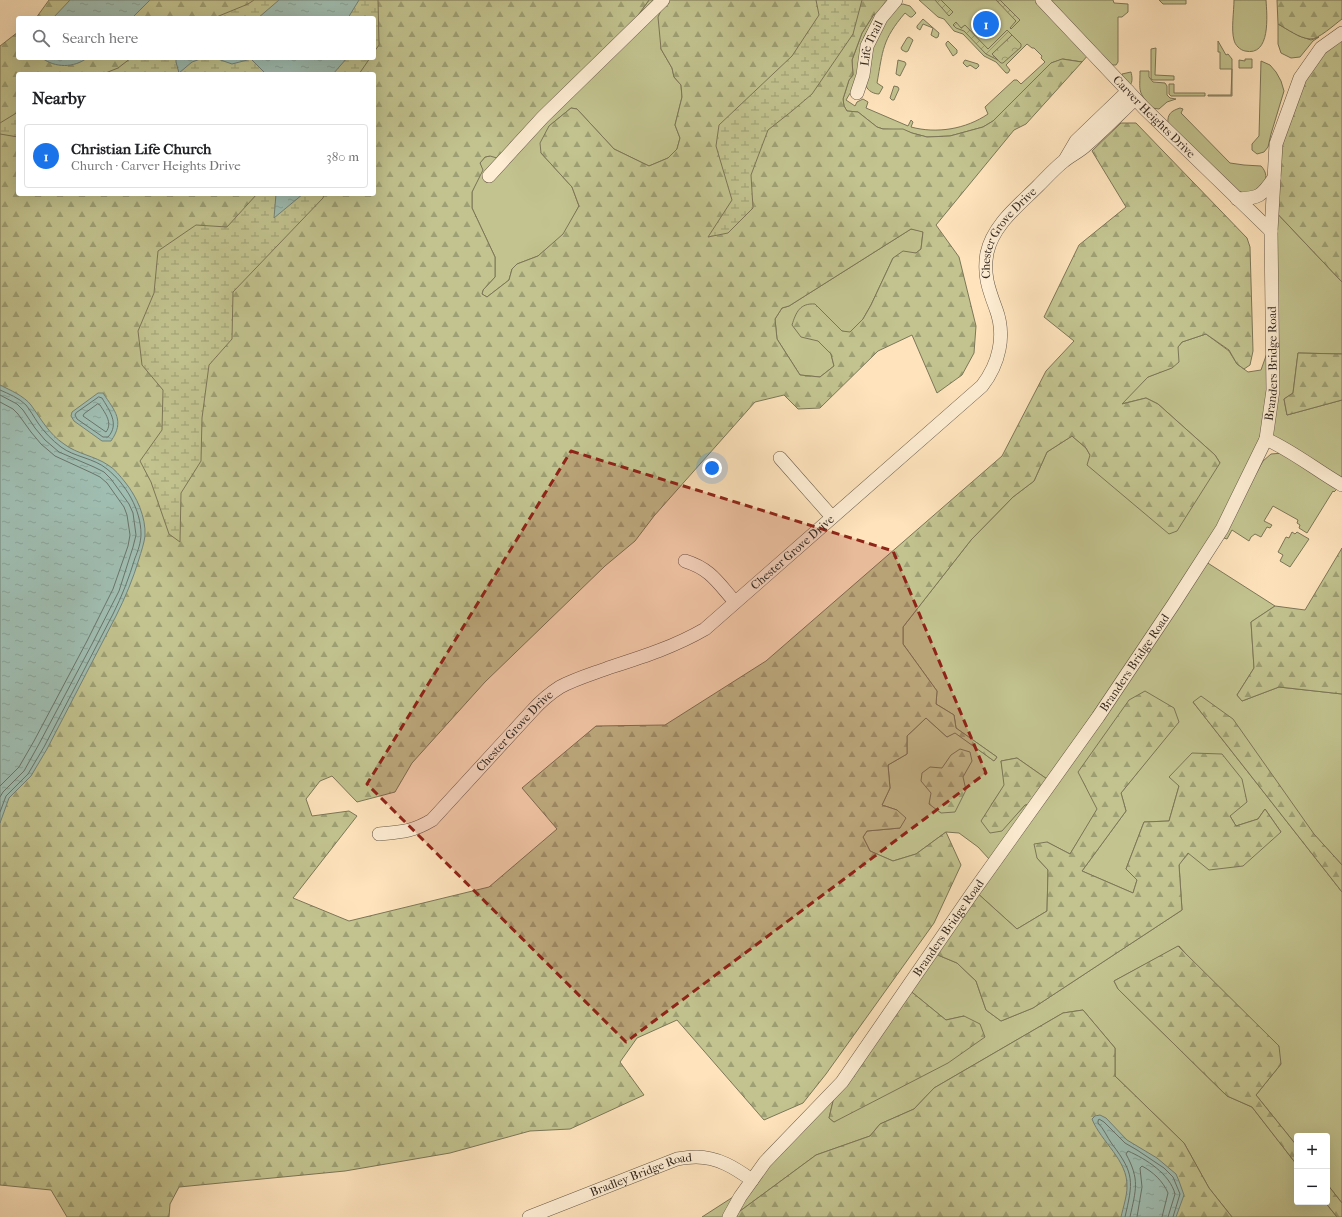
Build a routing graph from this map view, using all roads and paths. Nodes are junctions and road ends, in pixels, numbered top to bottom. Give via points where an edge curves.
1 (663, 0) edge
2 (896, 0) edge
3 (1042, 0) edge
4 (1342, 33) edge
5 (857, 93) dead end
6 (1132, 95) junction
7 (488, 176) dead end
8 (1274, 177) junction
9 (1237, 199) junction
10 (1271, 231) junction
11 (1266, 438) junction
12 (780, 458) dead end
13 (1342, 485) edge
14 (832, 518) junction
15 (685, 562) dead end
16 (735, 602) junction
17 (379, 834) dead end
18 (752, 1180) junction
19 (529, 1217) edge
20 (729, 1217) edge

1 - 7 street via 543,117
2 - 5 street, Life Trail via 881,18 867,46 863,75
3 - 6 street, Carver Heights Drive
4 - 8 street, Branders Bridge Road via 1321,48 1300,78 1276,144
6 - 9 street, Carver Heights Drive
6 - 14 street, Chester Grove Drive via 1083,148 1064,161 1010,214 992,238 987,253 986,276 997,311 1001,342 990,376 982,386
8 - 9 street via 1264,192 1253,198
8 - 10 street, Branders Bridge Road
9 - 10 street, Carver Heights Drive
10 - 11 street, Branders Bridge Road via 1273,390
11 - 13 street
11 - 18 street, Branders Bridge Road via 1222,529 1098,717 842,1082 765,1162
12 - 14 street
14 - 16 street, Chester Grove Drive
15 - 16 street via 709,573
16 - 17 street, Chester Grove Drive via 705,629 685,641 560,687 532,711 432,820 419,828
18 - 19 street, Bradley Bridge Road via 714,1159 677,1159
18 - 20 street, Branders Bridge Road

